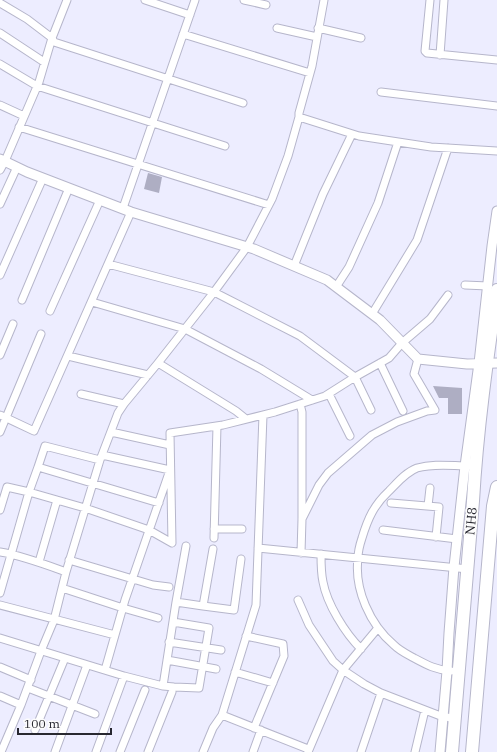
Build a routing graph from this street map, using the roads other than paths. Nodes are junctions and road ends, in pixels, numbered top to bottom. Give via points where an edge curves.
1 (67, 0) edge
2 (145, 0) edge
3 (195, 0) edge
4 (244, 0) edge
5 (324, 0) edge
6 (430, 0) edge
7 (444, 0) edge
8 (0, 3) edge
9 (266, 5) dead end
10 (190, 15) junction
11 (277, 28) dead end
12 (318, 28) junction
13 (0, 33) edge
14 (183, 34) junction
15 (317, 37) junction
16 (52, 38) junction
17 (361, 38) dead end
18 (440, 55) junction
19 (497, 60) edge
20 (44, 62) junction
21 (0, 64) edge
22 (310, 73) junction
23 (168, 78) junction
24 (37, 86) junction
25 (381, 92) dead end
26 (244, 102) dead end
27 (0, 105) edge
28 (497, 106) edge
29 (24, 116) junction
30 (299, 117) junction
31 (152, 123) junction
32 (19, 127) junction
33 (352, 134) junction
34 (398, 142) junction
35 (225, 146) dead end
36 (448, 148) junction
37 (497, 151) edge
38 (2, 160) edge
39 (138, 164) junction
40 (17, 167) junction
41 (0, 170) edge
42 (43, 178) junction
43 (69, 188) junction
44 (100, 200) junction
45 (0, 204) edge
46 (269, 205) junction
47 (127, 210) junction
48 (497, 211) edge
49 (247, 247) junction
50 (108, 264) junction
51 (294, 266) junction
52 (0, 275) edge
53 (465, 285) dead end
54 (336, 287) junction
55 (492, 288) edge
56 (214, 292) junction
57 (448, 296) dead end
58 (22, 300) dead end
59 (92, 302) junction
60 (50, 311) dead end
61 (372, 314) junction
62 (13, 324) dead end
63 (185, 328) junction
64 (41, 334) dead end
65 (402, 343) junction
66 (0, 355) edge
67 (68, 356) junction
68 (418, 359) junction
69 (158, 363) junction
70 (380, 363) junction
71 (488, 363) edge
72 (148, 375) junction
73 (355, 377) junction
74 (81, 394) dead end
75 (329, 394) junction
76 (312, 400) junction
77 (124, 404) junction
78 (300, 404) junction
79 (371, 410) dead end
80 (403, 411) dead end
81 (263, 415) junction
82 (3, 416) edge
83 (246, 419) junction
84 (217, 426) junction
85 (0, 432) edge
86 (111, 432) junction
87 (350, 436) dead end
88 (170, 445) junction
89 (101, 457) junction
90 (470, 466) junction
91 (38, 467) junction
92 (170, 470) junction
93 (93, 483) junction
94 (497, 487) edge
95 (430, 488) dead end
96 (29, 492) junction
97 (57, 500) junction
98 (159, 503) junction
99 (391, 503) dead end
100 (428, 506) junction
101 (85, 508) junction
102 (0, 510) edge
103 (302, 519) junction
104 (214, 529) junction
105 (242, 529) dead end
106 (149, 530) junction
107 (383, 530) dead end
108 (436, 537) junction
109 (214, 538) dead end
110 (457, 539) junction
111 (186, 546) dead end
112 (258, 548) junction
113 (213, 549) dead end
114 (0, 552) edge
115 (301, 553) junction
116 (12, 554) junction
117 (321, 554) junction
118 (358, 558) junction
119 (241, 559) dead end
120 (69, 560) junction
121 (38, 562) junction
122 (454, 567) junction
123 (468, 569) junction
124 (66, 572) junction
125 (133, 578) junction
126 (169, 587) dead end
127 (62, 588) junction
128 (0, 593) edge
129 (298, 600) dead end
130 (176, 602) junction
131 (0, 605) edge
132 (203, 606) junction
133 (123, 608) junction
134 (158, 618) dead end
135 (54, 620) junction
136 (172, 622) junction
137 (378, 628) junction
138 (115, 635) junction
139 (246, 636) junction
140 (0, 638) edge
141 (169, 642) junction
142 (206, 648) junction
143 (360, 649) junction
144 (221, 650) dead end
145 (41, 651) junction
146 (65, 658) junction
147 (167, 660) junction
148 (88, 665) junction
149 (203, 666) junction
150 (0, 667) edge
151 (216, 669) dead end
152 (105, 670) junction
153 (342, 670) junction
154 (453, 671) junction
155 (235, 672) junction
156 (124, 676) junction
157 (31, 680) junction
158 (273, 683) junction
159 (163, 686) junction
160 (28, 688) junction
161 (145, 690) dead end
162 (172, 692) dead end
163 (381, 693) junction
164 (0, 696) edge
165 (50, 697) junction
166 (73, 705) junction
167 (21, 706) junction
168 (425, 710) junction
169 (95, 714) dead end
170 (222, 715) junction
171 (443, 716) junction
172 (455, 719) junction
173 (257, 729) junction
174 (36, 730) dead end
175 (308, 751) edge
176 (1, 752) edge
177 (56, 752) edge
178 (96, 752) edge
179 (120, 752) edge
180 (148, 752) edge
181 (204, 752) edge
182 (253, 752) edge
183 (361, 752) edge
184 (415, 752) edge
185 (440, 752) edge
186 (452, 752) edge
187 (472, 752) edge

1 - 16 street
2 - 10 street
3 - 10 street
4 - 9 street
5 - 12 street
6 - 18 street via 425,51 427,54
7 - 18 street
8 - 16 street
10 - 14 street
11 - 15 street
12 - 15 street
12 - 17 street
13 - 20 street
14 - 22 street
14 - 23 street
15 - 22 street
16 - 20 street
16 - 23 street via 54,42
18 - 19 street
20 - 24 street
21 - 24 street
22 - 30 street
23 - 26 street
23 - 31 street
24 - 29 street
24 - 31 street
25 - 28 street
27 - 29 street
29 - 32 street
30 - 33 street
30 - 46 street via 288,156
31 - 35 street
31 - 39 street
32 - 38 street
32 - 39 street
33 - 34 street
33 - 51 street via 323,194
34 - 36 street
34 - 54 street via 378,203 349,267
36 - 37 street
36 - 61 street via 417,240
38 - 40 street
38 - 41 street
39 - 46 street
39 - 47 street
40 - 42 street
40 - 45 street
42 - 43 street
42 - 52 street
43 - 44 street
43 - 58 street
44 - 47 street
44 - 60 street
46 - 49 street
47 - 49 street
47 - 50 street
48 - 55 street
49 - 51 street
49 - 56 street
50 - 56 street
50 - 59 street
51 - 54 street via 327,280
53 - 55 street
54 - 61 street
55 - 71 main road, NH8
56 - 63 street
56 - 73 street via 300,336
57 - 65 street via 430,319
59 - 63 street
59 - 67 street
61 - 65 street
62 - 66 street
63 - 69 street
63 - 76 street
64 - 82 street
65 - 68 street
65 - 70 street via 389,358
67 - 72 street
67 - 82 street via 34,431
68 - 71 street via 467,364
68 - 103 street via 414,374 435,410 397,422 368,438 328,473
69 - 72 street
69 - 83 street
70 - 73 street
70 - 80 street
71 - 90 main road, NH8
72 - 77 street
73 - 75 street
73 - 79 street
74 - 77 street
75 - 76 street
75 - 87 street
76 - 78 street
77 - 86 street
78 - 81 street
78 - 103 street
81 - 83 street
81 - 112 street
82 - 85 street
83 - 84 street
84 - 88 street via 170,433
84 - 104 street
86 - 88 street
86 - 89 street
88 - 92 street
89 - 91 street via 45,446
89 - 92 street
89 - 93 street
90 - 110 street
90 - 118 street via 416,468 404,476 381,498 367,521
90 - 123 main road, NH8
91 - 93 street
91 - 96 street
92 - 98 street
92 - 106 street via 172,543
93 - 98 street
93 - 101 street
94 - 187 main road, NH8 via 493,506
95 - 100 street
96 - 97 street
96 - 102 street via 7,487
96 - 116 street
97 - 101 street
97 - 121 street
98 - 106 street
99 - 100 street
100 - 108 street via 439,507
101 - 106 street
101 - 120 street
103 - 115 street
104 - 105 street
104 - 109 street
106 - 125 street
107 - 108 street
108 - 110 street
110 - 122 street
111 - 130 street
112 - 115 street
112 - 139 street via 256,604
113 - 132 street
114 - 116 street
115 - 117 street
116 - 121 street
116 - 128 street
117 - 118 street
117 - 143 street via 323,582 329,601
118 - 122 street
118 - 137 street via 360,592
119 - 132 street via 234,610
120 - 124 street
120 - 125 street
121 - 124 street
122 - 123 street
122 - 154 street via 449,633
123 - 154 main road, NH8
124 - 127 street
125 - 126 street
125 - 133 street
127 - 133 street
127 - 135 street
129 - 153 street via 309,625
130 - 132 street
130 - 136 street
131 - 135 street
133 - 134 street
133 - 138 street
135 - 138 street
135 - 145 street
136 - 141 street
136 - 142 street via 209,628
137 - 143 street
137 - 154 street via 404,653 430,667
138 - 152 street
139 - 155 street
139 - 158 street via 283,644 284,656
140 - 145 street
141 - 142 street
141 - 147 street
142 - 144 street
142 - 149 street
143 - 153 street
145 - 146 street
145 - 157 street
146 - 148 street
146 - 165 street
147 - 149 street
147 - 159 street
148 - 152 street
148 - 166 street
149 - 151 street
149 - 159 street via 199,688
150 - 157 street
152 - 156 street
153 - 163 street
153 - 175 street
154 - 171 street
154 - 172 main road, NH8
155 - 158 street
155 - 170 street
156 - 159 street
156 - 178 street
157 - 160 street
158 - 173 street
160 - 165 street
160 - 167 street
161 - 179 street
162 - 180 street
163 - 168 street
163 - 183 street
164 - 167 street
165 - 166 street
165 - 174 street
166 - 169 street
166 - 177 street
167 - 176 street
168 - 171 street
168 - 184 street
170 - 173 street
170 - 181 street via 213,728
171 - 172 street
171 - 185 street
172 - 186 main road, NH8
173 - 175 street
173 - 182 street

